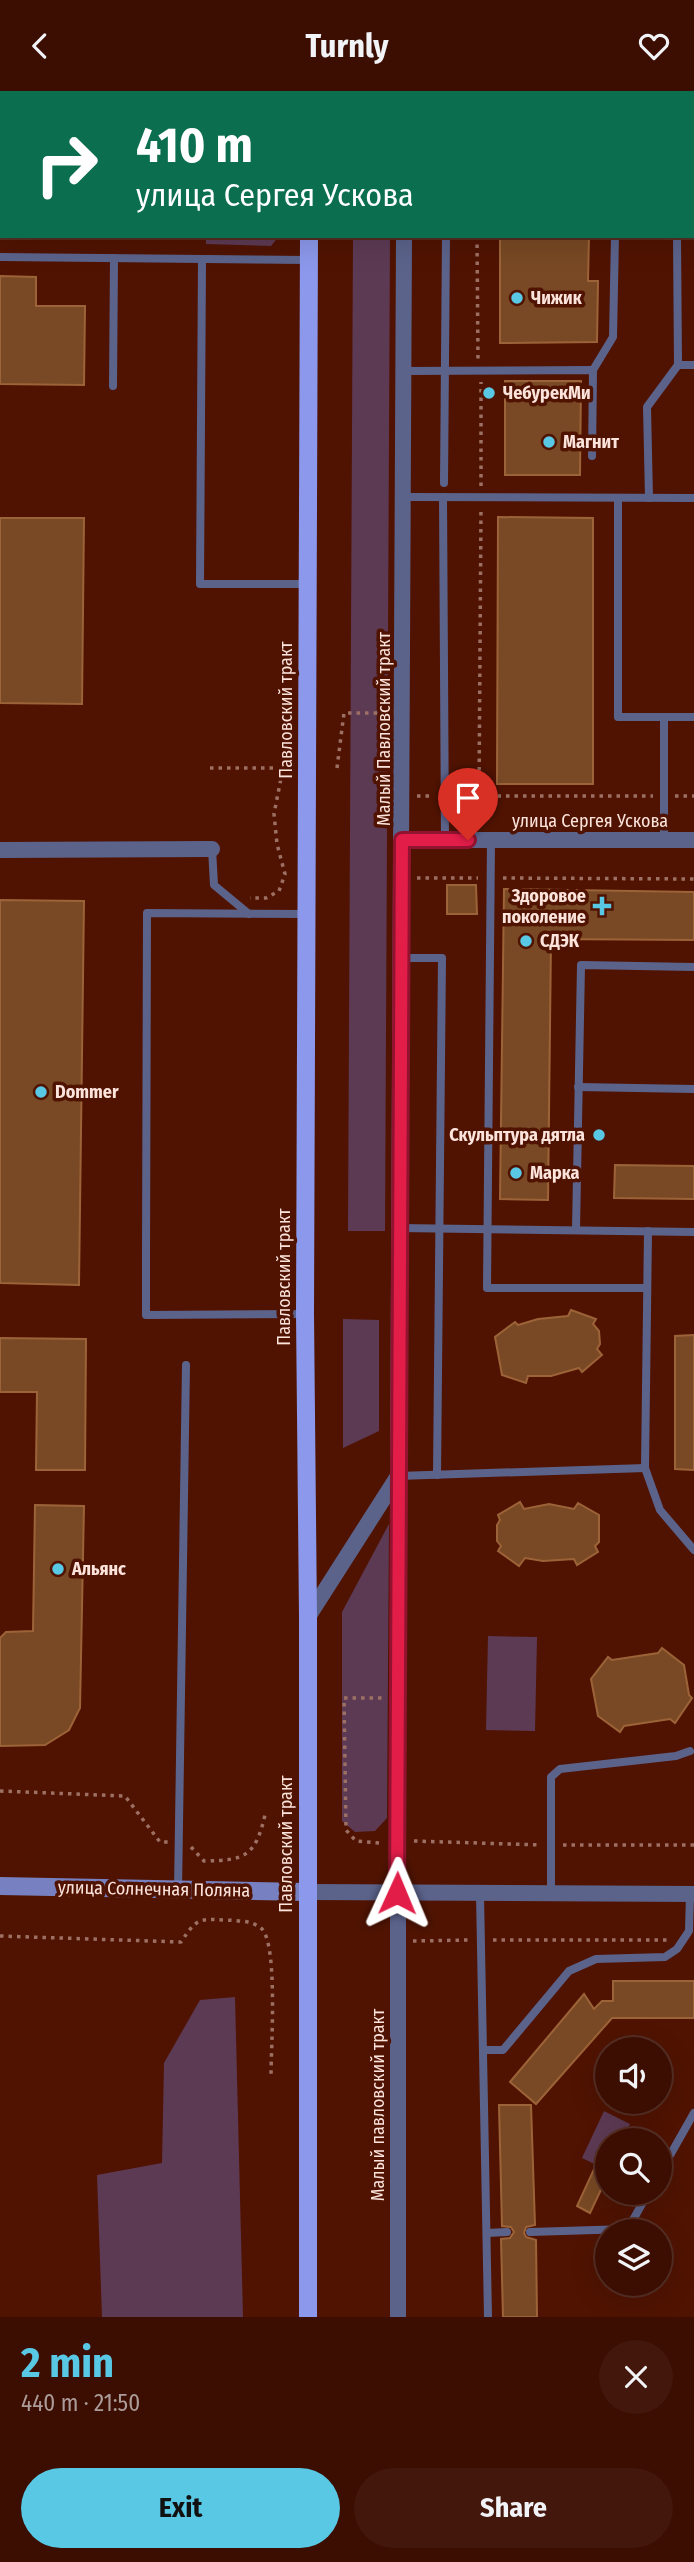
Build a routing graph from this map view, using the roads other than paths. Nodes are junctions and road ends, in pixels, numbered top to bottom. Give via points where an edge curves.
1 (309, 238) edge
2 (404, 238) edge
3 (446, 238) edge
4 (614, 238) edge
5 (677, 238) edge
6 (0, 257) edge
7 (114, 258) junction
8 (202, 259) junction
9 (309, 260) junction
10 (678, 365) junction
11 (694, 365) edge
12 (593, 370) junction
13 (404, 371) junction
14 (444, 372) junction
15 (113, 386) dead end
16 (592, 456) dead end
17 (443, 483) dead end
18 (405, 497) junction
19 (443, 497) junction
20 (618, 498) junction
21 (649, 498) junction
22 (694, 498) edge
23 (308, 584) junction
24 (664, 717) junction
25 (694, 717) edge
26 (402, 840) junction
27 (445, 840) junction
28 (491, 840) junction
29 (664, 840) junction
30 (694, 840) edge
31 (212, 849) joint
32 (0, 850) edge
33 (249, 914) junction
34 (305, 915) junction
35 (401, 958) junction
36 (694, 967) edge
37 (578, 1087) junction
38 (694, 1089) edge
39 (399, 1228) junction
40 (440, 1229) junction
41 (487, 1229) junction
42 (576, 1230) junction
43 (648, 1231) junction
44 (694, 1232) edge
45 (647, 1287) junction
46 (305, 1314) junction
47 (186, 1365) dead end
48 (645, 1468) junction
49 (437, 1475) junction
50 (398, 1476) junction
51 (694, 1550) edge
52 (308, 1616) junction
53 (690, 1751) dead end
54 (0, 1885) edge
55 (178, 1890) junction
56 (307, 1892) junction
57 (397, 1893) junction
58 (480, 1894) junction
59 (551, 1894) junction
60 (692, 1894) edge
61 (484, 2050) junction
62 (694, 2113) edge
63 (672, 2152) edge
64 (641, 2205) edge
65 (507, 2232) dead end
66 (530, 2232) dead end
67 (487, 2233) junction
68 (307, 2317) edge
69 (398, 2317) edge
70 (488, 2317) edge

1 - 9 main road, Павловский тракт
2 - 13 street, Малый Павловский тракт
3 - 14 lane
4 - 12 lane via 614,337
5 - 10 lane
6 - 7 lane
7 - 8 lane
7 - 15 lane
8 - 9 lane
8 - 23 lane via 200,584
9 - 23 main road, Павловский тракт
10 - 11 lane
10 - 21 lane via 647,407
12 - 14 lane
12 - 16 lane
13 - 14 lane
13 - 18 street, Малый Павловский тракт
14 - 17 lane
18 - 19 lane
18 - 26 street, Малый Павловский тракт
19 - 20 lane
19 - 27 lane
20 - 21 lane
20 - 24 lane via 618,717
21 - 22 lane
23 - 34 main road, Павловский тракт
24 - 25 lane
24 - 29 lane
26 - 27 street, улица Сергея Ускова
26 - 35 street, Малый Павловский тракт
27 - 28 street, улица Сергея Ускова
28 - 29 street, улица Сергея Ускова
28 - 41 lane
29 - 30 street, улица Сергея Ускова
31 - 32 street
31 - 33 lane via 214,885
33 - 34 lane
33 - 46 lane via 147,913 146,1315
34 - 46 main road, Павловский тракт
35 - 39 street, Малый Павловский тракт
35 - 40 lane via 442,958
36 - 37 lane via 580,965
37 - 38 lane
37 - 42 lane
39 - 40 lane
39 - 50 street, Малый Павловский тракт
40 - 41 lane
40 - 49 lane
41 - 42 lane
41 - 45 lane via 487,1288
42 - 43 lane
43 - 44 lane
43 - 45 lane
45 - 48 lane
46 - 52 main road, Павловский тракт
47 - 55 lane
48 - 49 lane
48 - 51 lane via 660,1510
49 - 50 lane
50 - 52 street
50 - 57 street, Малый Павловский тракт
52 - 56 main road, Павловский тракт
53 - 59 lane via 555,1772 551,1777
54 - 55 street, улица Солнечная Поляна
55 - 56 street, улица Солнечная Поляна
56 - 57 street
56 - 68 main road, Павловский тракт
57 - 58 street
57 - 69 street, Малый павловский тракт
58 - 59 street
58 - 61 lane
59 - 60 street
60 - 61 lane via 689,1931 677,1949 665,1957 596,1959 569,1971 503,2050
61 - 67 lane
62 - 63 lane
64 - 66 lane via 628,2229
65 - 67 lane
67 - 70 lane

